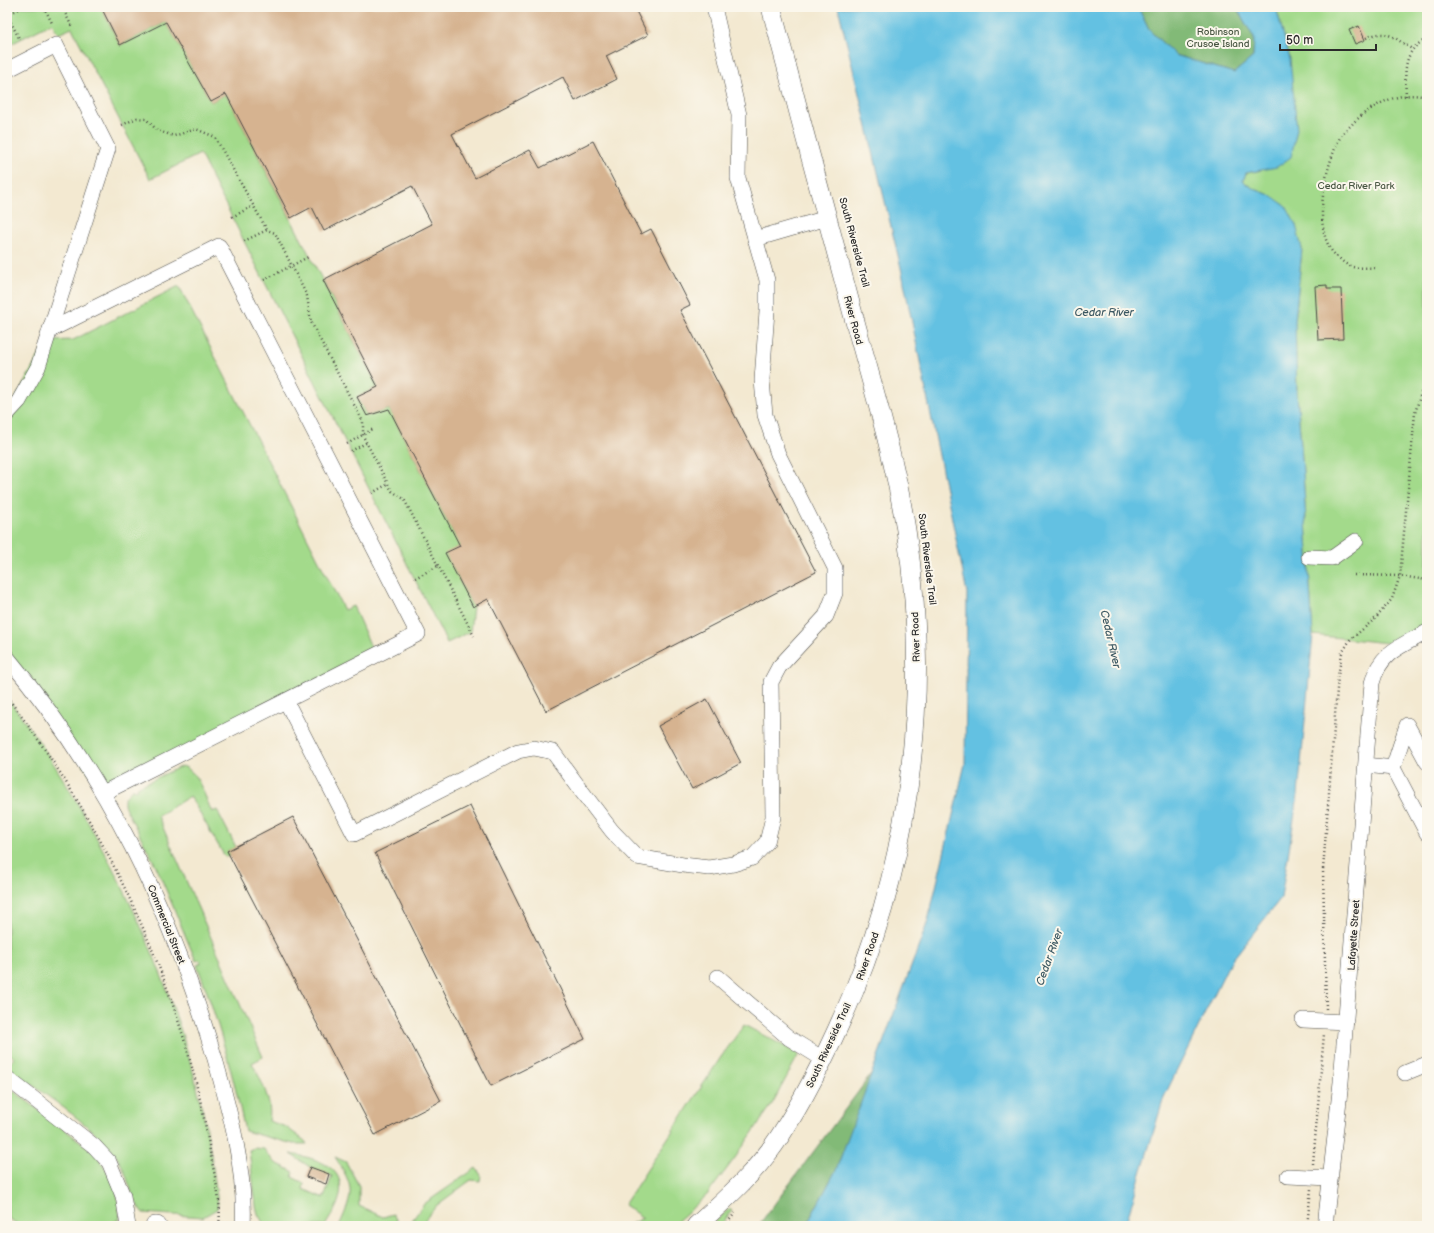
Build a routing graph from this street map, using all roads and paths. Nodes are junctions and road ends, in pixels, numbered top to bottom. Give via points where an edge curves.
1 (23, 7) edge
2 (44, 7) edge
3 (62, 7) edge
4 (714, 7) edge
5 (771, 7) edge
6 (7, 15) edge
7 (52, 23) dead end
8 (72, 27) dead end
9 (1366, 38) dead end
10 (1427, 39) edge
11 (20, 40) dead end
12 (1412, 49) junction
13 (7, 70) edge
14 (1406, 96) junction
15 (1427, 97) edge
16 (122, 125) dead end
17 (253, 206) junction
18 (232, 217) dead end
19 (827, 218) junction
20 (267, 230) junction
21 (755, 239) junction
22 (244, 241) dead end
23 (310, 256) dead end
24 (292, 266) junction
25 (1374, 268) dead end
26 (264, 280) dead end
27 (50, 330) junction
28 (7, 414) edge
29 (373, 429) dead end
30 (363, 436) junction
31 (366, 443) junction
32 (347, 444) dead end
33 (351, 451) dead end
34 (388, 484) junction
35 (372, 492) dead end
36 (1356, 542) dead end
37 (1309, 557) dead end
38 (438, 566) junction
39 (1354, 575) dead end
40 (415, 578) dead end
41 (1427, 580) edge
42 (1426, 635) edge
43 (474, 636) dead end
44 (7, 657) edge
45 (7, 697) edge
46 (286, 700) junction
47 (1427, 762) edge
48 (1366, 765) junction
49 (1393, 768) junction
50 (102, 793) junction
51 (1427, 833) edge
52 (718, 977) dead end
53 (1303, 1020) dead end
54 (1346, 1022) junction
55 (823, 1059) junction
56 (1427, 1064) edge
57 (1405, 1073) dead end
58 (7, 1078) edge
59 (1288, 1176) dead end
60 (1330, 1178) junction
61 (740, 1206) dead end
62 (128, 1226) edge
63 (219, 1226) edge
64 (243, 1226) edge
65 (696, 1226) edge
66 (725, 1226) edge
67 (1325, 1226) edge

1 - 6 path
2 - 7 path
3 - 8 path
4 - 21 street via 739,115 738,178
5 - 19 main road, River Road
6 - 11 path
9 - 12 path via 1383,32
10 - 12 path
12 - 14 path via 1408,53 1405,65
13 - 27 street via 56,45 108,149
14 - 15 path
14 - 25 path via 1378,103 1362,114 1342,134 1324,187 1321,212 1324,234 1330,251 1350,266
16 - 17 path via 137,118 146,118 158,131 174,136 196,129 214,137
17 - 18 path
17 - 20 path
19 - 21 street
19 - 55 main road, River Road via 898,486 912,575 916,666 912,756 896,853 879,919 860,977
20 - 22 path
20 - 24 path via 275,233
21 - 46 street via 767,280 762,380 765,415 778,454 835,568 835,593 826,616 779,667 771,682 773,817 767,842 752,858 709,868 637,857 612,831 553,752 534,748 518,751 354,834
23 - 24 path
24 - 26 path
24 - 30 path via 308,296 311,322 363,422
27 - 28 street via 38,367 19,401
27 - 46 street via 218,246 418,634
29 - 30 path
30 - 31 path
30 - 32 path
31 - 33 path
31 - 34 path
34 - 35 path
34 - 38 path via 392,491 404,499
36 - 37 street via 1332,558
38 - 40 path
38 - 43 path
39 - 41 path via 1400,576
42 - 48 street, Lafayette Street via 1392,650 1375,670
44 - 50 street, Commercial Street via 38,693
45 - 63 path via 73,793 118,876 155,957 183,1038 205,1122 218,1203
46 - 50 street
47 - 49 street via 1407,724
48 - 49 street
48 - 54 street, Lafayette Street
49 - 51 street
50 - 64 street, Commercial Street via 144,868 171,929 192,986 228,1105 241,1180
52 - 55 street via 789,1038
53 - 54 street
54 - 60 street, Lafayette Street
55 - 65 main road, River Road via 778,1138 730,1195
56 - 57 street
58 - 62 street via 94,1146 109,1162 123,1196
59 - 60 street via 1312,1175
60 - 67 street, Lafayette Street
61 - 66 path

